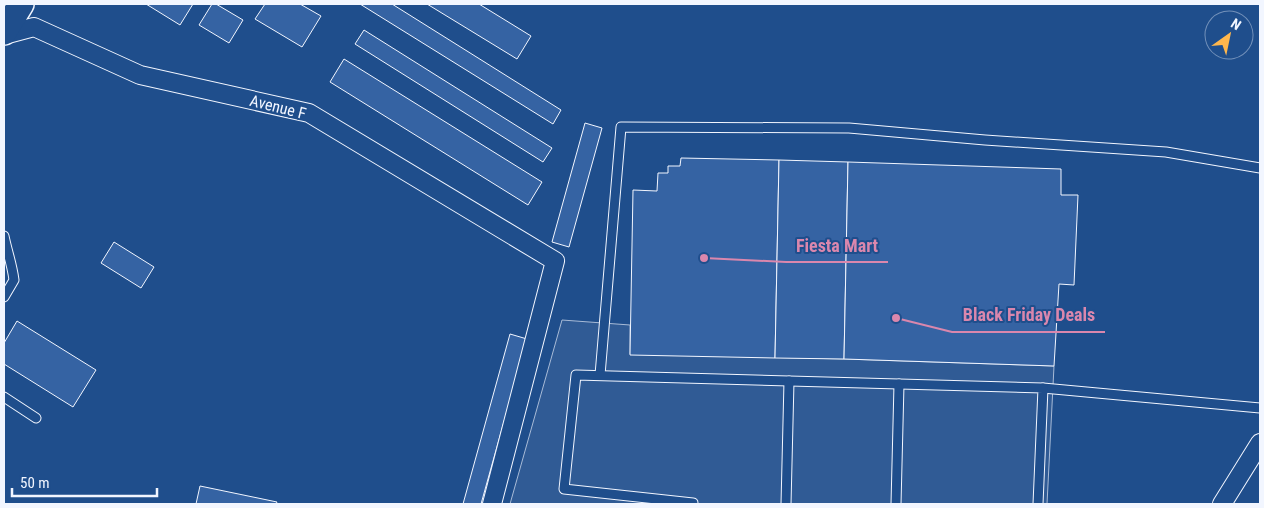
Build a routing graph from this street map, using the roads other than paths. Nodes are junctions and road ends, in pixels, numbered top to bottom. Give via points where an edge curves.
1 (21, 4) edge
2 (4, 34) edge
3 (1260, 168) edge
4 (4, 236) edge
5 (4, 297) edge
6 (600, 375) junction
7 (789, 381) junction
8 (898, 384) junction
9 (1043, 388) junction
10 (4, 396) edge
11 (1260, 408) edge
12 (36, 418) dead end
13 (1260, 443) edge
14 (492, 504) edge
15 (693, 504) edge
16 (786, 504) edge
17 (896, 504) edge
18 (1038, 504) edge
19 (1222, 504) edge

1 - 2 street
2 - 14 street, Avenue F via 34,27 140,74 309,113 555,261
3 - 6 lane via 1166,152 849,128 620,127
4 - 5 lane via 14,280
6 - 7 lane
6 - 15 lane via 576,375 564,489
7 - 8 lane
7 - 16 lane
8 - 9 lane
8 - 17 lane
9 - 11 lane
9 - 18 lane
10 - 12 lane
13 - 19 street

